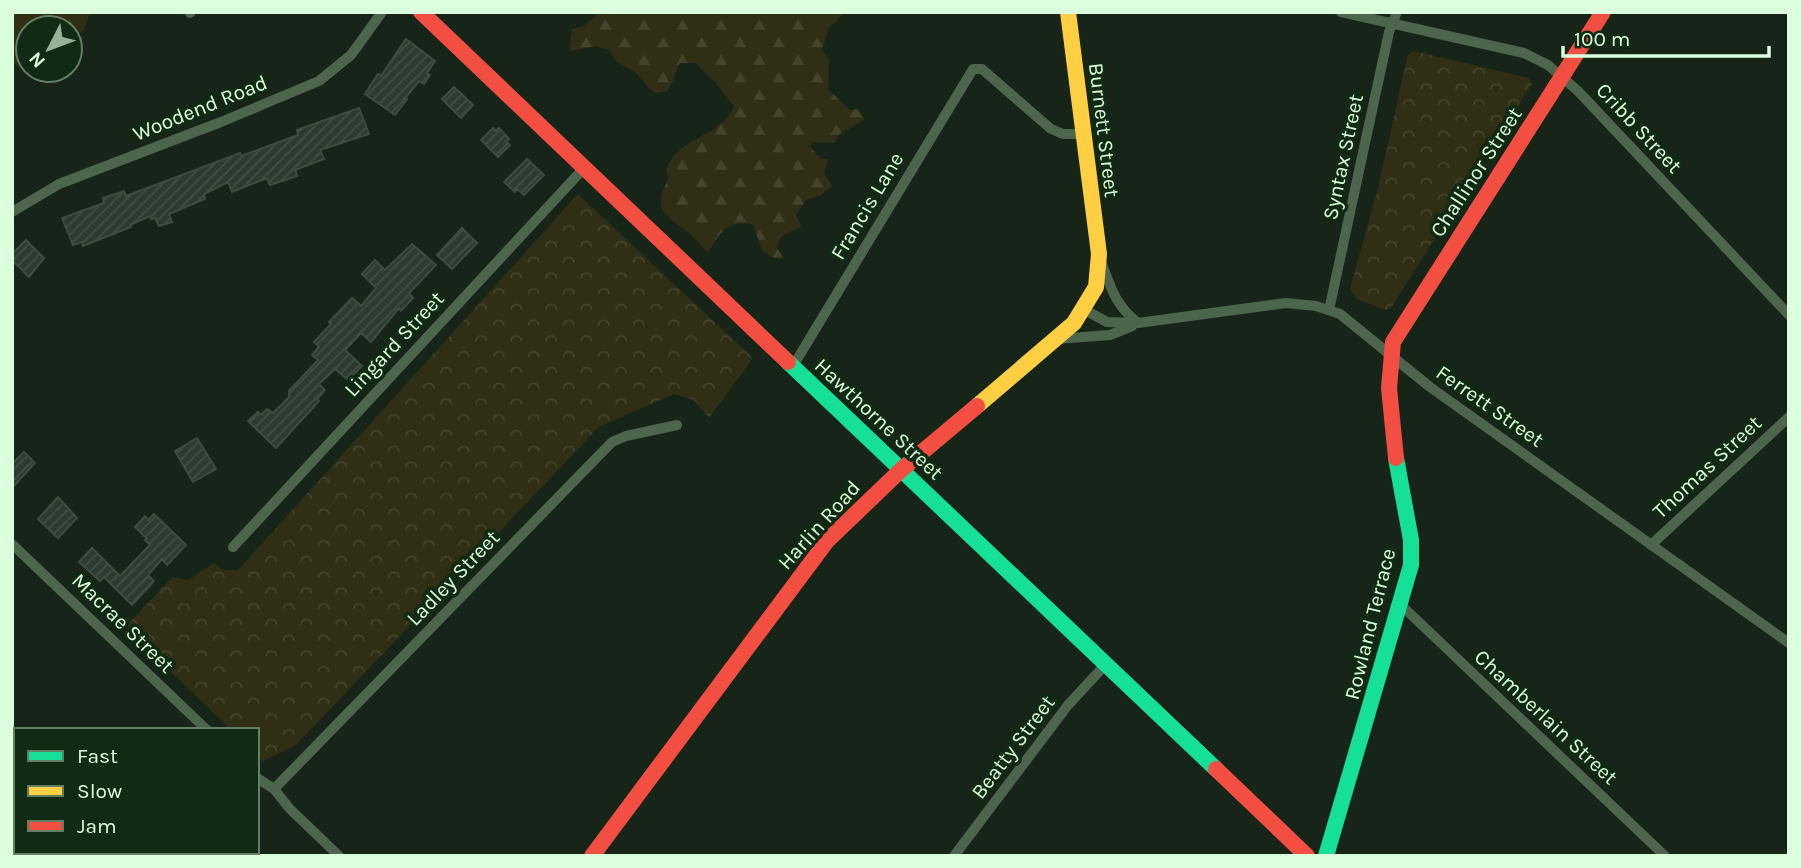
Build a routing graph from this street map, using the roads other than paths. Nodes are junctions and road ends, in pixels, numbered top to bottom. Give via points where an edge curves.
1 (382, 12) edge
2 (421, 12) edge
3 (1068, 12) edge
4 (1341, 12) edge
5 (1397, 12) edge
6 (1603, 12) edge
7 (1392, 24) junction
8 (1562, 76) junction
9 (1083, 134) junction
10 (584, 168) junction
11 (12, 212) edge
12 (1099, 254) junction
13 (1083, 309) junction
14 (1329, 310) junction
15 (1789, 315) edge
16 (1138, 323) junction
17 (1054, 339) junction
18 (1390, 356) junction
19 (793, 366) junction
20 (1789, 417) edge
21 (677, 425) dead end
22 (902, 469) junction
23 (12, 544) edge
24 (1651, 545) junction
25 (233, 547) dead end
26 (1401, 606) junction
27 (1789, 643) edge
28 (1106, 664) junction
29 (204, 728) edge
30 (259, 779) edge
31 (274, 789) junction
32 (339, 856) edge
33 (592, 856) edge
34 (954, 856) edge
35 (1307, 856) edge
36 (1325, 856) edge
37 (1665, 856) edge

1 - 11 street, Woodend Road via 351,55 319,81 59,184
2 - 10 street, Hawthorne Street
3 - 9 street, Burnett Street
4 - 7 street, Cribb Street
5 - 7 street, Syntax Street
6 - 8 street, Challinor Street
7 - 8 street, Cribb Street via 1524,54
7 - 14 street, Syntax Street
8 - 15 street, Cribb Street
8 - 18 street, Challinor Street via 1397,334
9 - 12 street, Burnett Street
9 - 19 street, Francis Lane via 1051,129 976,67
10 - 19 street, Hawthorne Street
10 - 25 street, Lingard Street
12 - 13 street, Harlin Road via 1096,287
12 - 16 street via 1114,296
13 - 16 street, Ferrett Street via 1107,322
13 - 17 street, Harlin Road
14 - 16 street, Ferrett Street via 1286,303
14 - 18 street, Ferrett Street via 1349,320
16 - 17 street via 1110,335
17 - 22 street, Harlin Road
18 - 24 street, Ferrett Street
18 - 26 street, Rowland Terrace via 1388,397 1412,549
19 - 22 street, Hawthorne Street
20 - 24 street, Thomas Street
21 - 31 street, Ladley Street via 612,442
22 - 28 street, Hawthorne Street
22 - 33 street, Harlin Road via 814,557
23 - 29 street, Macrae Street
24 - 27 street, Ferrett Street
26 - 36 street, Rowland Terrace
26 - 37 street, Chamberlain Street
28 - 34 street, Beatty Street via 1068,705
28 - 35 street, Hawthorne Street
30 - 31 street
31 - 32 street

